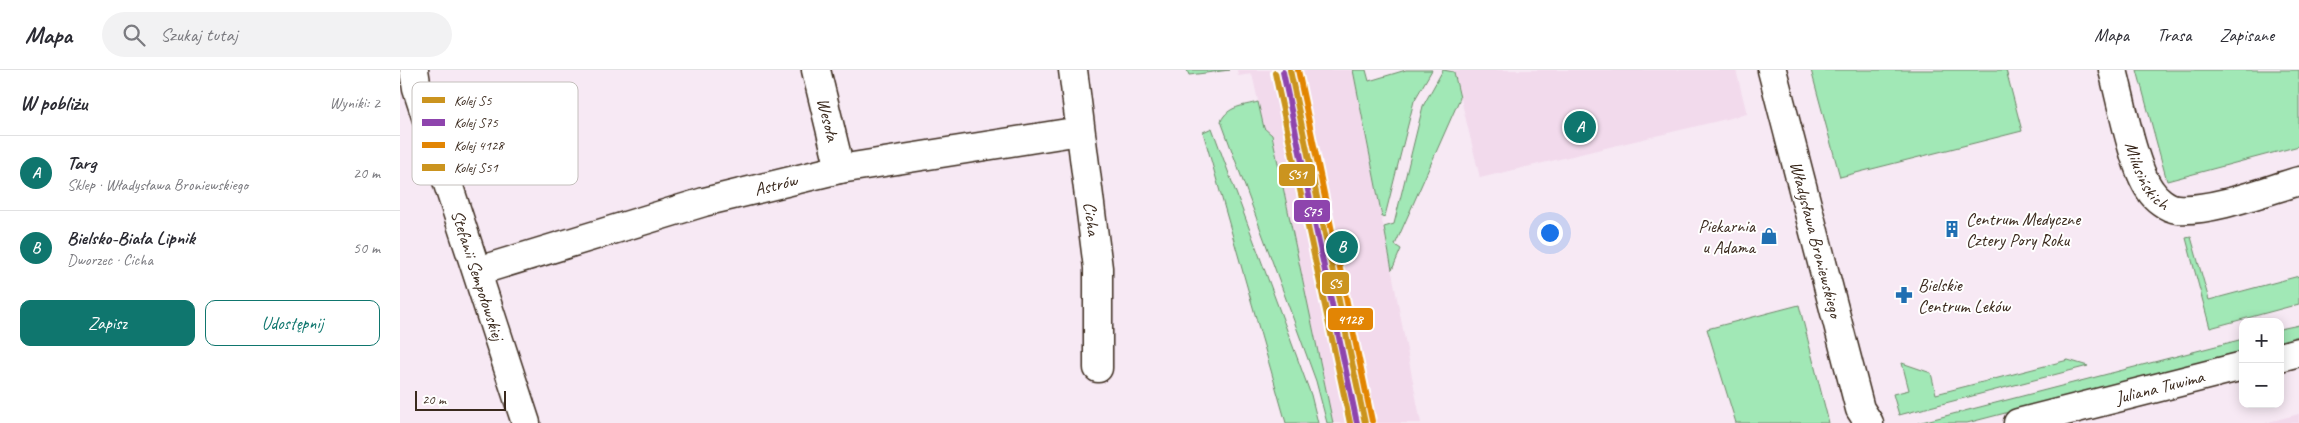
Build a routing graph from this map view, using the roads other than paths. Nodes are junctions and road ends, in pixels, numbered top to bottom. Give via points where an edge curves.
1 (816, 70) edge
2 (1073, 70) edge
3 (1772, 70) edge
4 (2113, 70) edge
5 (1080, 131) junction
6 (840, 170) junction
7 (2299, 181) edge
8 (449, 185) edge
9 (478, 271) junction
10 (2299, 352) edge
11 (2284, 356) edge
12 (2239, 367) edge
13 (1098, 368) dead end
14 (1864, 416) edge
15 (526, 423) edge
16 (2018, 423) edge

1 - 6 street, Wesoła
2 - 5 street, Cicha
3 - 14 street, Władysława Broniewskiego
4 - 7 street, Milusińskich via 2140,172 2150,190 2167,206 2199,209
5 - 6 street, Astrów
5 - 13 street, Cicha via 1098,268
6 - 9 street, Astrów via 704,202
8 - 9 street, Stefanii Sempołowskiej
9 - 15 street, Stefanii Sempołowskiej
10 - 11 street
12 - 16 street, Juliana Tuwima

